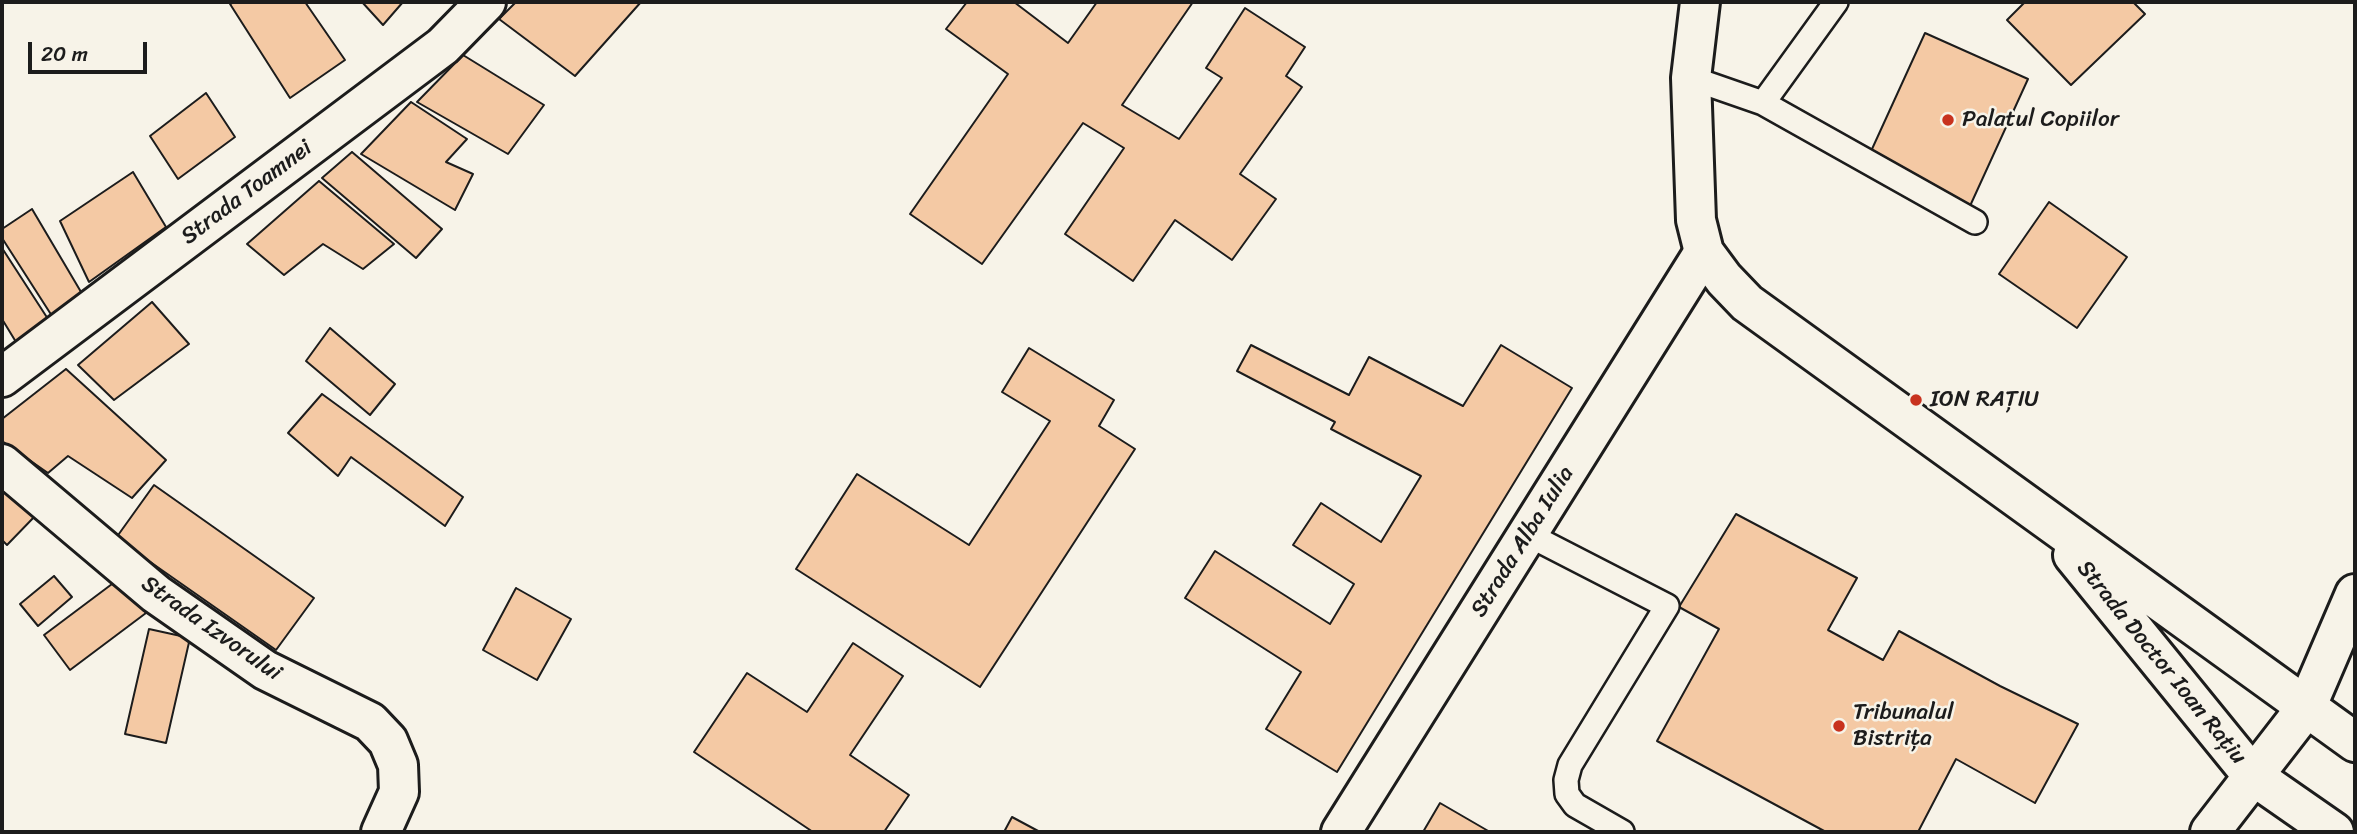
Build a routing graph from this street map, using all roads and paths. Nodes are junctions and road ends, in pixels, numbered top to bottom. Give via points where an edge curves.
1 (486, 2) edge
2 (1675, 2) edge
3 (1700, 2) edge
4 (1836, 2) edge
5 (1692, 64) junction
6 (1763, 103) junction
7 (1975, 222) dead end
8 (1704, 252) junction
9 (2, 377) edge
10 (2, 464) edge
11 (2038, 513) junction
12 (1527, 534) junction
13 (2355, 594) edge
14 (2306, 708) junction
15 (2350, 738) edge
16 (2252, 775) junction
17 (381, 832) edge
18 (1341, 832) edge
19 (1622, 832) edge
20 (2210, 832) edge
21 (2334, 832) edge

1 - 9 street, Strada Toamnei via 443,46
2 - 5 street, Strada Doctor Ioan Rațiu
3 - 5 street, Strada Doctor Ioan Rațiu
4 - 6 lane
5 - 6 lane
5 - 8 street, Strada Doctor Ioan Rațiu via 1696,219
6 - 7 lane
8 - 11 street, Strada Doctor Ioan Rațiu via 1747,303
8 - 12 street, Strada Alba Iulia
10 - 17 street, Strada Izvorului via 156,594 265,670 370,722 388,741 398,765 399,792
11 - 14 street, Strada Doctor Ioan Rațiu
11 - 16 street, Strada Doctor Ioan Rațiu
12 - 18 street, Strada Alba Iulia
12 - 19 lane via 1667,606 1570,765 1566,780 1567,794 1575,806
13 - 14 street
14 - 15 street, Strada Doctor Ioan Rațiu
14 - 16 street
16 - 20 street
16 - 21 street, Strada Doctor Ioan Rațiu

